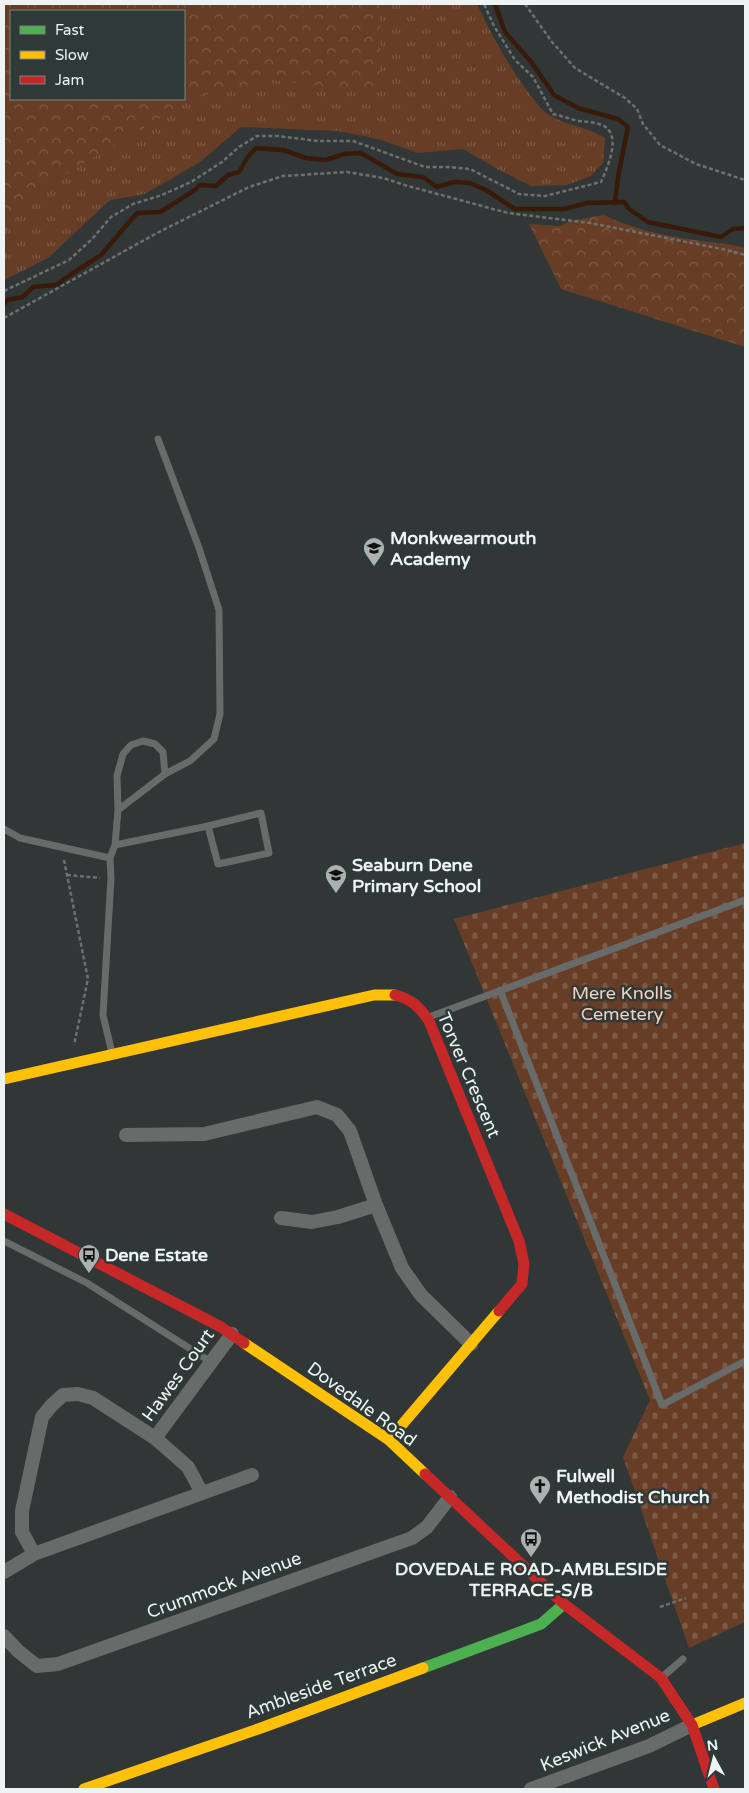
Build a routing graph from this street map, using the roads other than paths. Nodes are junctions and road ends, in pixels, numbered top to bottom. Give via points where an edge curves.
1 (158, 439) dead end
2 (165, 774) junction
3 (118, 810) junction
4 (208, 826) junction
5 (4, 829) edge
6 (115, 845) junction
7 (110, 858) junction
8 (745, 900) edge
9 (500, 990) junction
10 (428, 1017) junction
11 (112, 1054) junction
12 (4, 1079) edge
13 (126, 1134) dead end
14 (376, 1205) junction
15 (4, 1214) edge
16 (281, 1218) dead end
17 (4, 1241) edge
18 (232, 1334) junction
19 (471, 1344) junction
20 (211, 1362) junction
21 (745, 1362) edge
22 (155, 1438) junction
23 (388, 1440) junction
24 (252, 1475) dead end
25 (202, 1493) junction
26 (450, 1497) junction
27 (34, 1554) junction
28 (4, 1572) edge
29 (564, 1604) junction
30 (4, 1636) edge
31 (683, 1659) dead end
32 (661, 1678) junction
33 (745, 1703) edge
34 (692, 1725) junction
35 (84, 1789) edge
36 (531, 1789) edge
37 (714, 1789) edge

1 - 2 lane via 219,610 220,714 214,739 190,761
2 - 3 lane
2 - 3 lane via 163,752 155,744 143,741 132,745 123,754 117,776
3 - 6 lane
4 - 4 lane via 261,813 269,853 218,864
4 - 6 lane
5 - 7 lane via 20,838
6 - 7 lane
7 - 11 lane via 103,1015
8 - 9 lane
9 - 10 lane
9 - 21 lane via 662,1405
10 - 11 street, Torver Crescent via 404,996 389,993
10 - 19 street, Torver Crescent via 518,1240 524,1264 522,1284
11 - 12 street, Torver Crescent
13 - 14 street via 204,1134 317,1107 337,1115 350,1131
14 - 16 street via 312,1222
14 - 19 street via 402,1268 421,1295
15 - 18 street, Dovedale Road
17 - 20 lane via 87,1283
18 - 20 street, Hawes Court
18 - 23 street, Dovedale Road
19 - 23 street, Torver Crescent
20 - 22 street, Hawes Court
22 - 25 street via 188,1467
22 - 27 street via 93,1398 63,1395 52,1405 42,1417 22,1511 22,1532
23 - 26 street, Dovedale Road
24 - 25 street
25 - 27 street
26 - 29 street, Dovedale Road
26 - 30 street, Crummock Avenue via 427,1527 412,1538 58,1664 37,1666
27 - 28 street
29 - 32 street, Dovedale Road
29 - 35 street, Ambleside Terrace via 541,1624 261,1728
31 - 32 lane
32 - 34 street, Dovedale Road
33 - 34 street
34 - 36 street, Keswick Avenue via 649,1746
34 - 37 street, Dovedale Road

